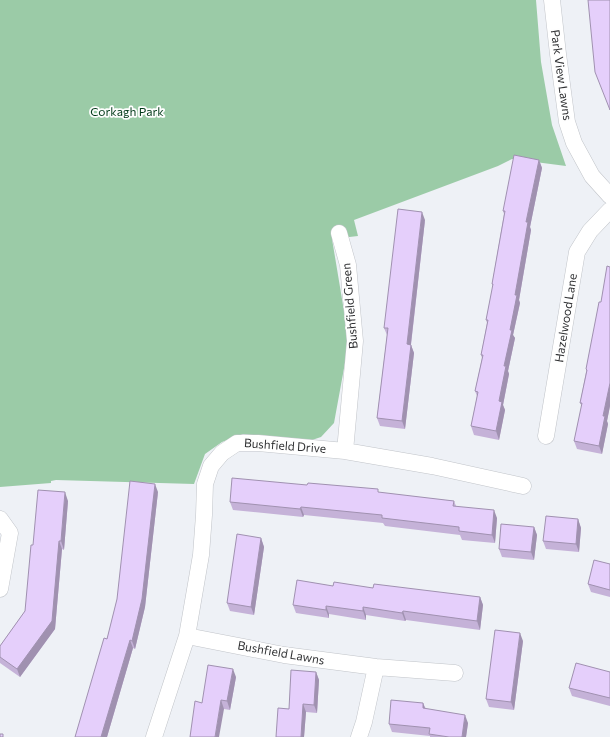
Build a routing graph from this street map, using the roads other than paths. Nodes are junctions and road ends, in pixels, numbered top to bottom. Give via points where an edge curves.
1 (552, 0) edge
2 (607, 192) edge
3 (610, 210) edge
4 (339, 233) dead end
5 (546, 436) dead end
6 (345, 450) junction
7 (523, 486) dead end
8 (0, 519) edge
9 (0, 589) edge
10 (187, 636) junction
11 (376, 668) junction
12 (455, 673) dead end
13 (154, 737) edge
14 (359, 737) edge

1 - 2 street, Park View Lawns via 567,122 574,143 592,176
3 - 5 street, Hazelwood Lane via 590,231 577,252
4 - 6 street, Bushfield Green via 348,265 355,340
6 - 7 street, Bushfield Drive
6 - 10 street, Bushfield Drive via 238,443 222,453 211,466 205,484 201,555
8 - 9 street via 10,533
10 - 11 street, Bushfield Lawns via 284,655
10 - 13 street, Bushfield Drive
11 - 12 street, Bushfield Lawns
11 - 14 street

